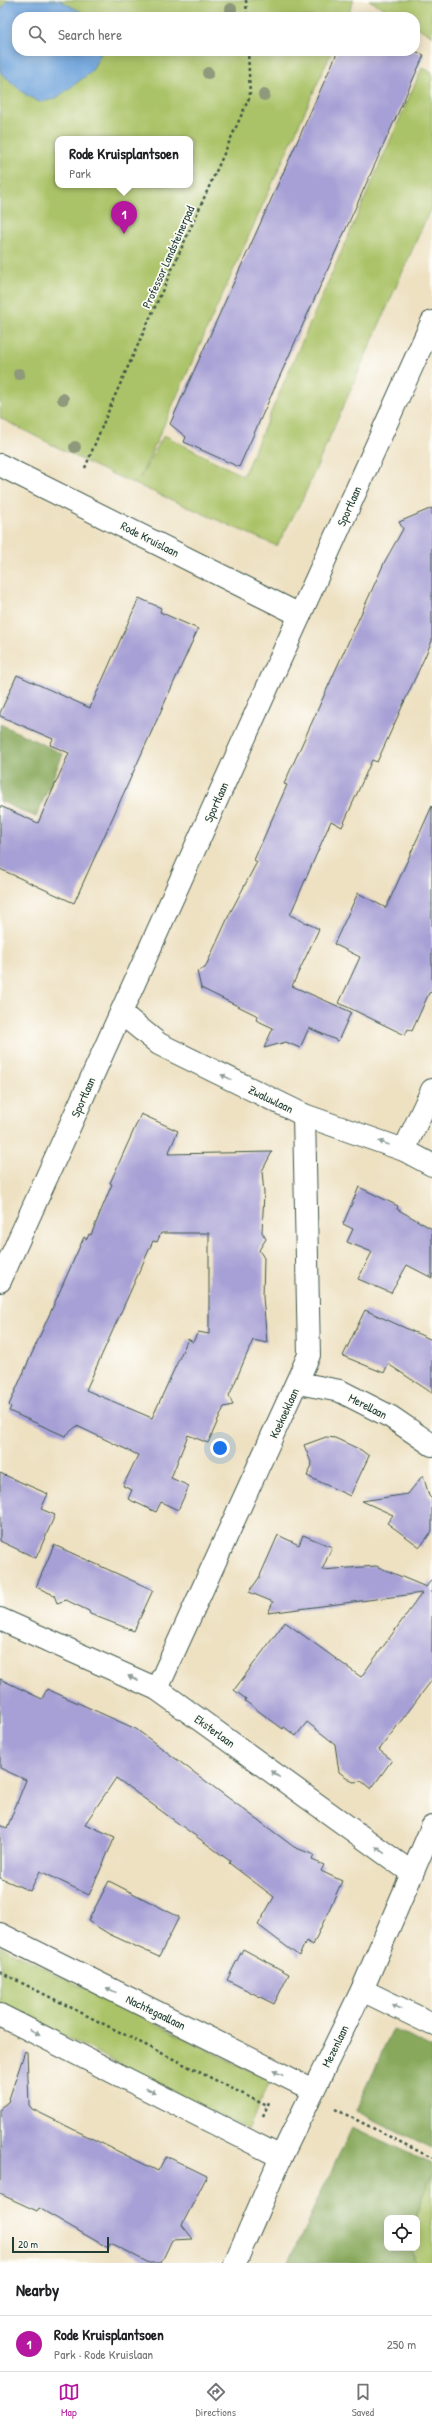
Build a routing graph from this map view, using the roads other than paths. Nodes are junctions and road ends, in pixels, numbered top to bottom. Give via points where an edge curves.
1 (432, 322) edge
2 (0, 465) edge
3 (300, 615) junction
4 (121, 1013) junction
5 (432, 1090) edge
6 (304, 1115) junction
7 (404, 1150) junction
8 (432, 1165) edge
9 (0, 1281) edge
10 (298, 1383) junction
11 (432, 1444) edge
12 (0, 1619) edge
13 (157, 1689) junction
14 (432, 1827) edge
15 (412, 1873) junction
16 (0, 1934) edge
17 (362, 1990) junction
18 (0, 2015) edge
19 (432, 2024) edge
20 (312, 2093) junction
21 (281, 2157) junction
22 (235, 2263) edge

1 - 3 street, Sportlaan
2 - 3 street, Rode Kruislaan
3 - 4 street, Sportlaan
6 -> 4 street, Zwaluwlaan via 159,1044
4 - 9 street, Sportlaan
5 - 7 street
7 -> 6 street, Zwaluwlaan
6 - 10 street, Koekoeklaan via 309,1355
7 - 8 street, Zwaluwlaan
10 - 11 street, Merellaan via 340,1391 391,1417
10 - 13 street, Koekoeklaan
13 -> 12 street, Eksterlaan
15 -> 13 street, Eksterlaan
14 - 15 street, Mezenlaan
15 - 17 street, Mezenlaan
20 -> 16 street, Nachtegaallaan via 284,2076
19 -> 17 street
17 - 20 street, Mezenlaan
18 -> 21 street
20 - 21 street, Mezenlaan
21 - 22 street, Mezenlaan

